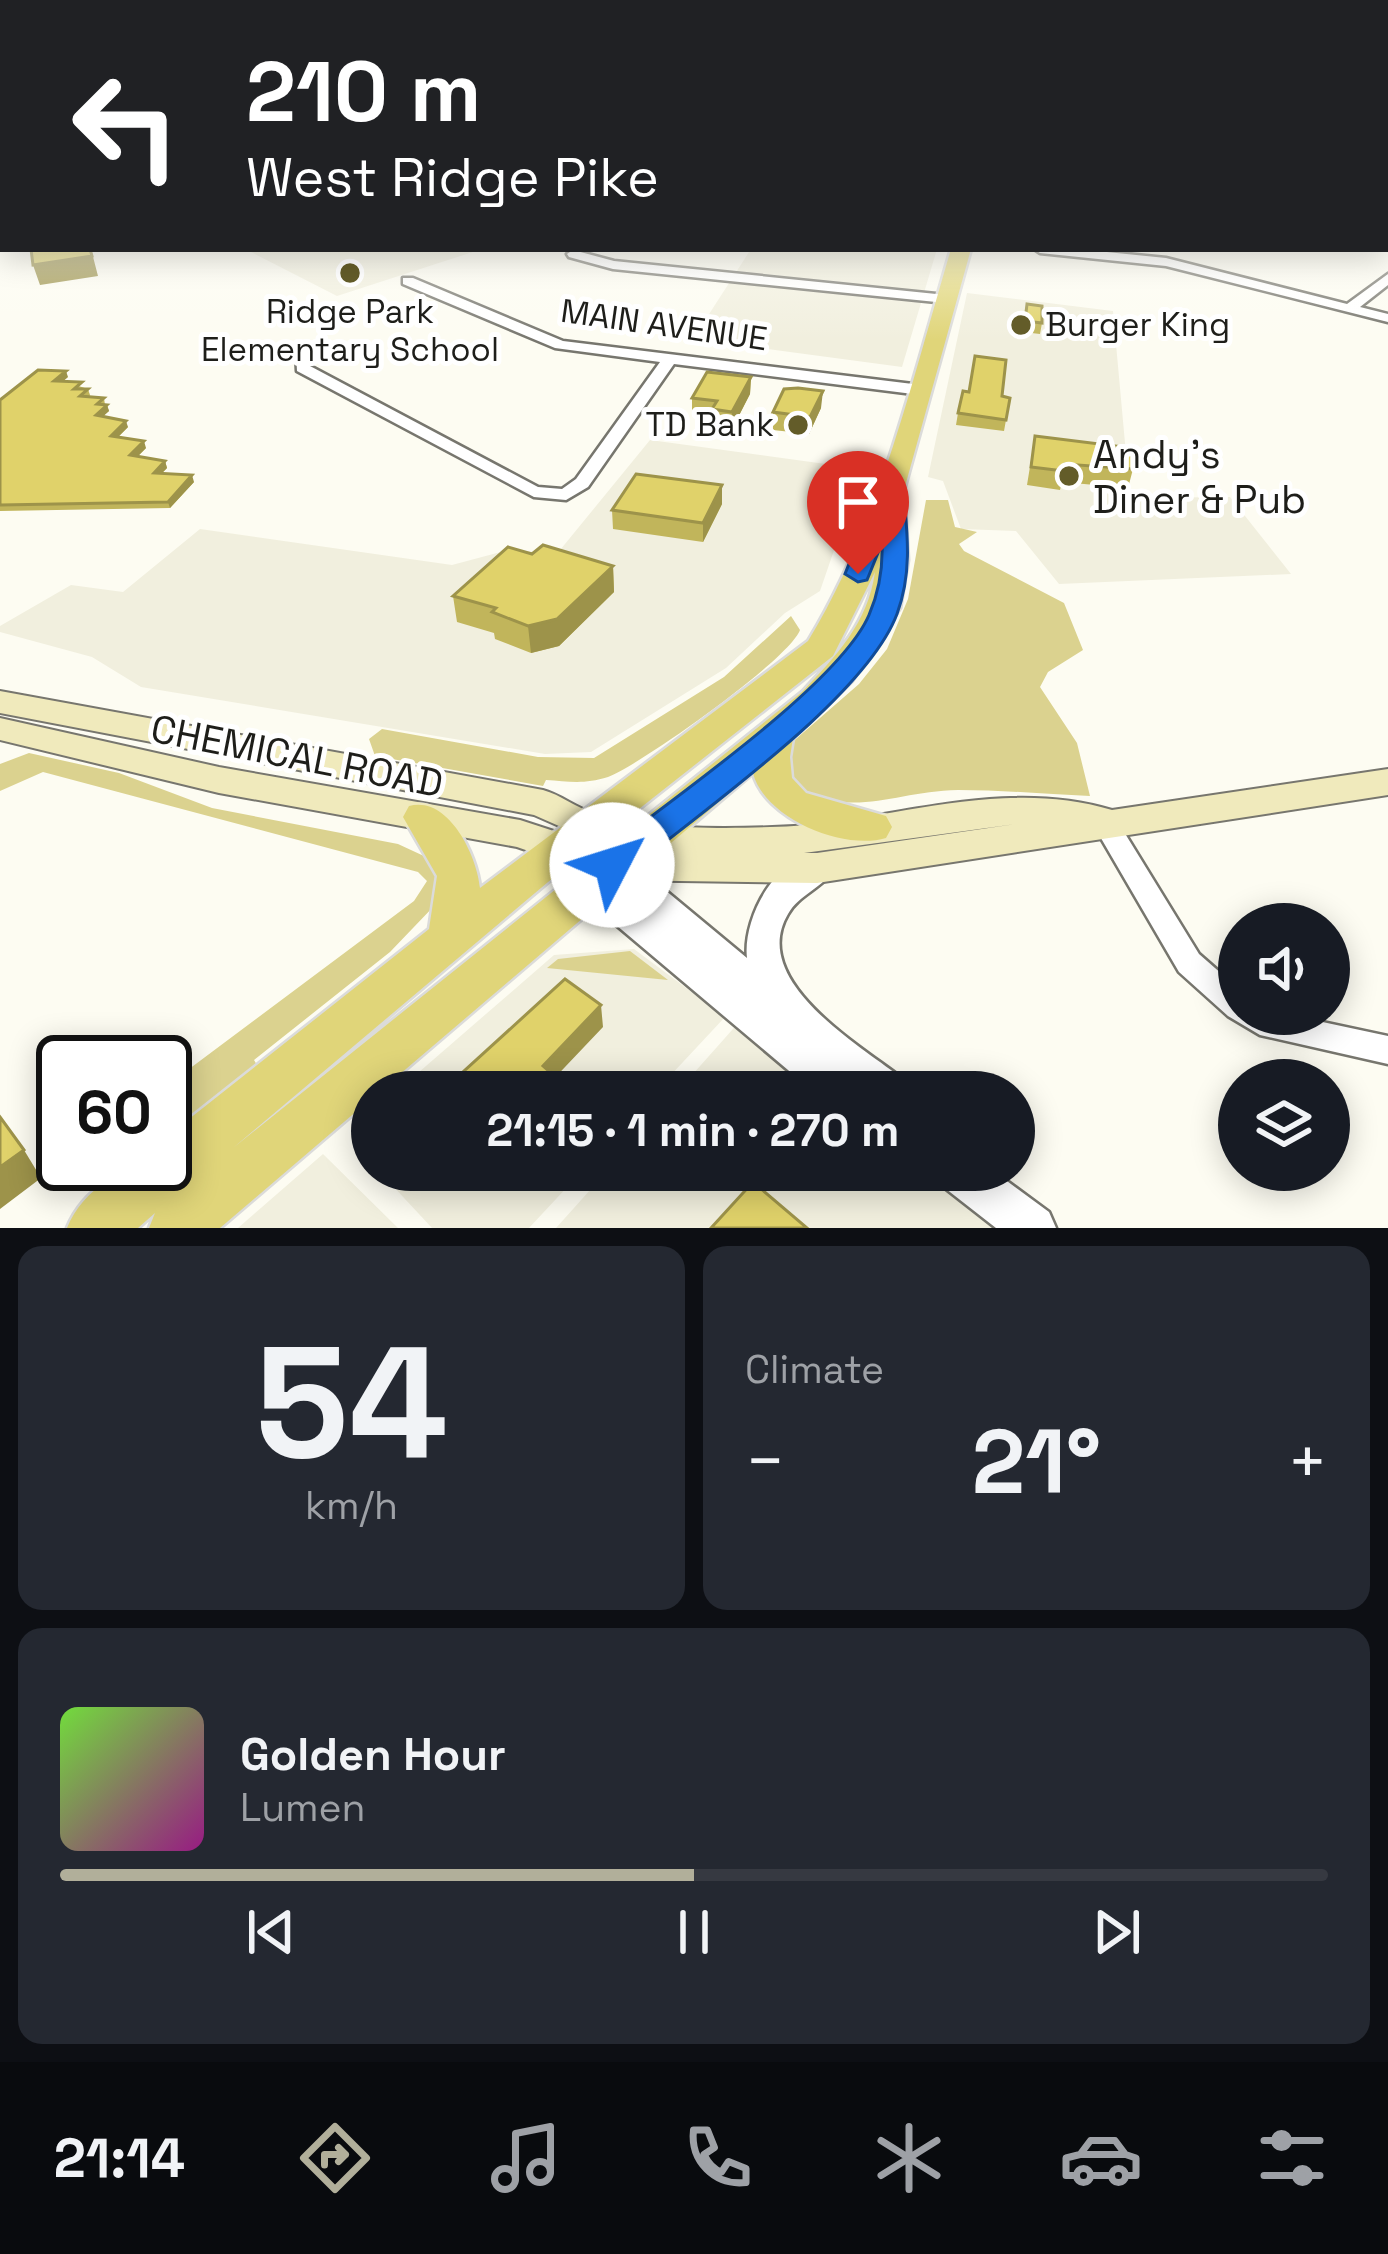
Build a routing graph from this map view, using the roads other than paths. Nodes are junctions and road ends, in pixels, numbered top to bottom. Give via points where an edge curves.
1 (592, 252) edge
2 (960, 252) edge
3 (1069, 252) edge
4 (1181, 252) edge
5 (1166, 262) junction
6 (1388, 278) edge
7 (408, 281) dead end
8 (946, 299) junction
9 (1350, 308) junction
10 (1388, 318) edge
11 (304, 352) dead end
12 (670, 358) junction
13 (921, 390) junction
14 (892, 486) junction
15 (0, 702) edge
16 (0, 729) edge
17 (776, 731) junction
18 (1388, 782) edge
19 (423, 818) junction
20 (1104, 821) junction
21 (872, 827) junction
22 (649, 834) junction
23 (587, 856) junction
24 (817, 868) junction
25 (447, 943) junction
26 (1218, 988) edge
27 (787, 1010) junction
28 (1314, 1035) edge
29 (1388, 1050) edge
30 (822, 1071) edge
31 (862, 1071) edge
32 (985, 1191) edge
33 (95, 1228) edge
34 (177, 1228) edge
35 (1034, 1228) edge

1 - 8 street via 580,256
2 - 8 main road
3 - 5 street
4 - 5 street
5 - 9 street
6 - 9 street
7 - 12 street, MAIN AVENUE via 560,345
8 - 13 main road
9 - 10 street
11 - 12 street via 302,368 534,492 555,495 582,483
12 - 13 street, MAIN AVENUE
13 - 14 main road
14 - 17 main road via 896,567 883,617 844,669
14 - 23 main road via 849,601 821,648
15 - 23 main road, CHEMICAL ROAD via 543,802
16 - 19 main road, CHEMICAL ROAD
17 - 21 main road via 769,771 782,797
17 - 22 main road
18 - 20 main road
19 - 23 main road, CHEMICAL ROAD via 520,834
19 - 25 main road via 464,883
20 - 21 main road via 1072,811
20 - 24 main road via 1086,831
20 - 26 street via 1189,963
21 - 22 main road via 808,839
22 - 23 main road
23 - 24 main road
23 - 25 main road
23 - 27 street
23 - 30 street
23 - 34 main road
24 - 27 street via 783,889 766,919 765,961
25 - 33 main road
27 - 31 street
28 - 29 street
32 - 35 street

